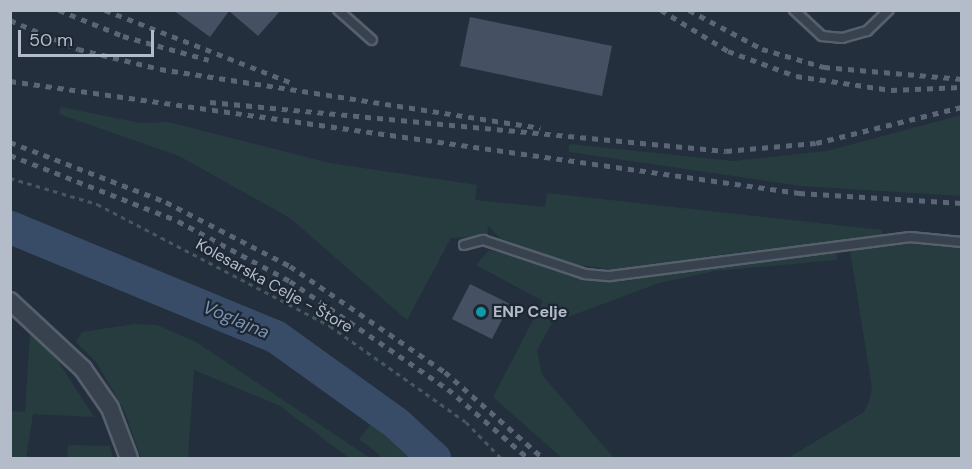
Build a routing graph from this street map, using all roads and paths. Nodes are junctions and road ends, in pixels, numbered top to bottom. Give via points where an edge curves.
1 (338, 10) edge
2 (794, 10) edge
3 (889, 10) edge
4 (372, 40) dead end
5 (10, 178) edge
6 (962, 242) edge
7 (464, 245) dead end
8 (10, 301) edge
9 (129, 459) edge
10 (501, 459) edge

1 - 4 lane
2 - 3 lane via 822,36 843,38 867,31
5 - 10 path, Kolesarska Celje - Štore via 97,204 330,326 466,422
6 - 7 lane via 910,237 610,276 585,274 483,240
8 - 9 street via 83,369 110,408

